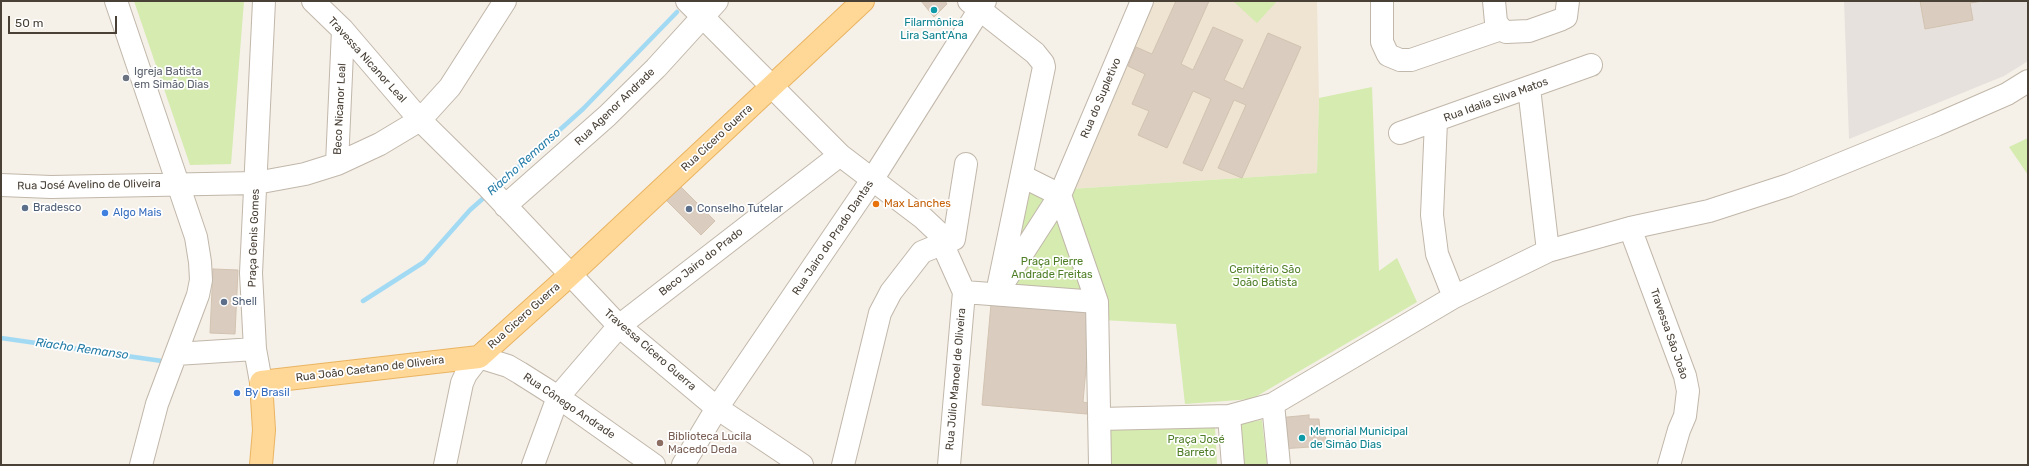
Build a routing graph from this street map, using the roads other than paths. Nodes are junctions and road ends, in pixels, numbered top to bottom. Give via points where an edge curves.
1 (116, 1) edge
2 (264, 1) edge
3 (313, 1) edge
4 (505, 1) edge
5 (687, 1) edge
6 (863, 1) edge
7 (1142, 1) edge
8 (1382, 1) edge
9 (1494, 1) edge
10 (978, 4) edge
11 (710, 8) edge
12 (1567, 9) edge
13 (1500, 29) junction
14 (343, 30) junction
15 (1592, 65) dead end
16 (2028, 81) edge
17 (772, 87) junction
18 (1529, 88) junction
19 (420, 120) junction
20 (1436, 121) junction
21 (1400, 133) dead end
22 (840, 155) junction
23 (337, 164) junction
24 (966, 164) dead end
25 (1022, 176) junction
26 (872, 180) junction
27 (256, 183) junction
28 (178, 184) junction
29 (1, 185) edge
30 (1060, 195) junction
31 (497, 197) junction
32 (1630, 228) junction
33 (942, 243) junction
34 (1548, 251) junction
35 (570, 275) junction
36 (964, 292) junction
37 (997, 293) junction
38 (1454, 297) junction
39 (1097, 302) junction
40 (619, 326) junction
41 (255, 349) junction
42 (176, 354) junction
43 (479, 357) junction
44 (261, 382) junction
45 (558, 397) junction
46 (1273, 404) junction
47 (717, 408) junction
48 (1229, 416) junction
49 (1099, 419) junction
50 (537, 463) edge
51 (141, 465) edge
52 (261, 465) edge
53 (445, 465) edge
54 (654, 465) edge
55 (683, 465) edge
56 (802, 465) edge
57 (843, 465) edge
58 (949, 465) edge
59 (1100, 465) edge
60 (1233, 465) edge
61 (1279, 465) edge
62 (1669, 465) edge

1 - 28 street
2 - 27 street, Praça Genis Gomes
3 - 14 street, Travessa Nicanor Leal
4 - 19 street, Rua José Avelino de Oliveira via 450,87
5 - 11 street
6 - 17 main road, Rua Cícero Guerra
7 - 30 street, Rua do Supletivo
8 - 13 street via 1382,42 1388,55 1400,60 1411,60
9 - 13 street via 1496,22
10 - 25 street via 1035,53 1043,63 1044,71
10 - 26 street, Rua Jairo do Prado Dantas
11 - 17 street
11 - 31 street, Rua Agenor Andrade via 656,68 607,116
12 - 13 street via 1552,24 1529,31 1506,32
14 - 19 street, Travessa Nicanor Leal
14 - 23 street, Beco Nicanor Leal
15 - 18 street, Rua Idalia Silva Matos
16 - 32 street via 2007,94 1950,119 1789,185 1709,211
17 - 22 street
17 - 35 main road, Rua Cícero Guerra
18 - 20 street, Rua Idalia Silva Matos
18 - 34 street
19 - 23 street, Rua José Avelino de Oliveira
19 - 31 street, Travessa Nicanor Leal
20 - 21 street, Rua Idalia Silva Matos
20 - 38 street via 1432,215 1437,254
22 - 26 street
22 - 40 street, Beco Jairo do Prado
23 - 27 street, Rua José Avelino de Oliveira via 305,174
24 - 33 street via 957,232 954,239
25 - 30 street
25 - 37 street
26 - 33 street via 923,218 940,234
26 - 47 street, Rua Jairo do Prado Dantas
27 - 28 street, Rua José Avelino de Oliveira
27 - 41 street, Praça Genis Gomes via 251,273
28 - 29 street, Rua José Avelino de Oliveira via 51,187
28 - 42 street via 199,249 201,280
30 - 37 street
30 - 39 street
31 - 35 street, Travessa Cícero Guerra
32 - 34 street
32 - 62 street, Travessa São João via 1686,376 1688,395 1685,416
33 - 36 street
33 - 57 street via 922,252 885,302
34 - 38 street
35 - 40 street, Travessa Cícero Guerra
35 - 43 main road, Rua Cicero Guerra
36 - 37 street
36 - 58 street, Rua Júlio Manoel de Oliveira
37 - 39 street
38 - 46 street
39 - 49 street
40 - 45 street, Beco Jairo do Prado
40 - 47 street, Travessa Cícero Guerra
41 - 42 street
41 - 44 street, Praça Genis Gomes
42 - 51 street via 157,404
43 - 44 main road, Rua João Caetano de Oliveira
43 - 45 street, Rua Cônego Andrade via 508,366
43 - 53 street via 462,383
44 - 52 main road via 264,430
45 - 50 street
45 - 54 street, Rua Cônego Andrade
46 - 48 street
46 - 61 street
47 - 55 street, Rua Jairo do Prado Dantas
47 - 56 street, Travessa Cícero Guerra
48 - 49 street
48 - 60 street
49 - 59 street

